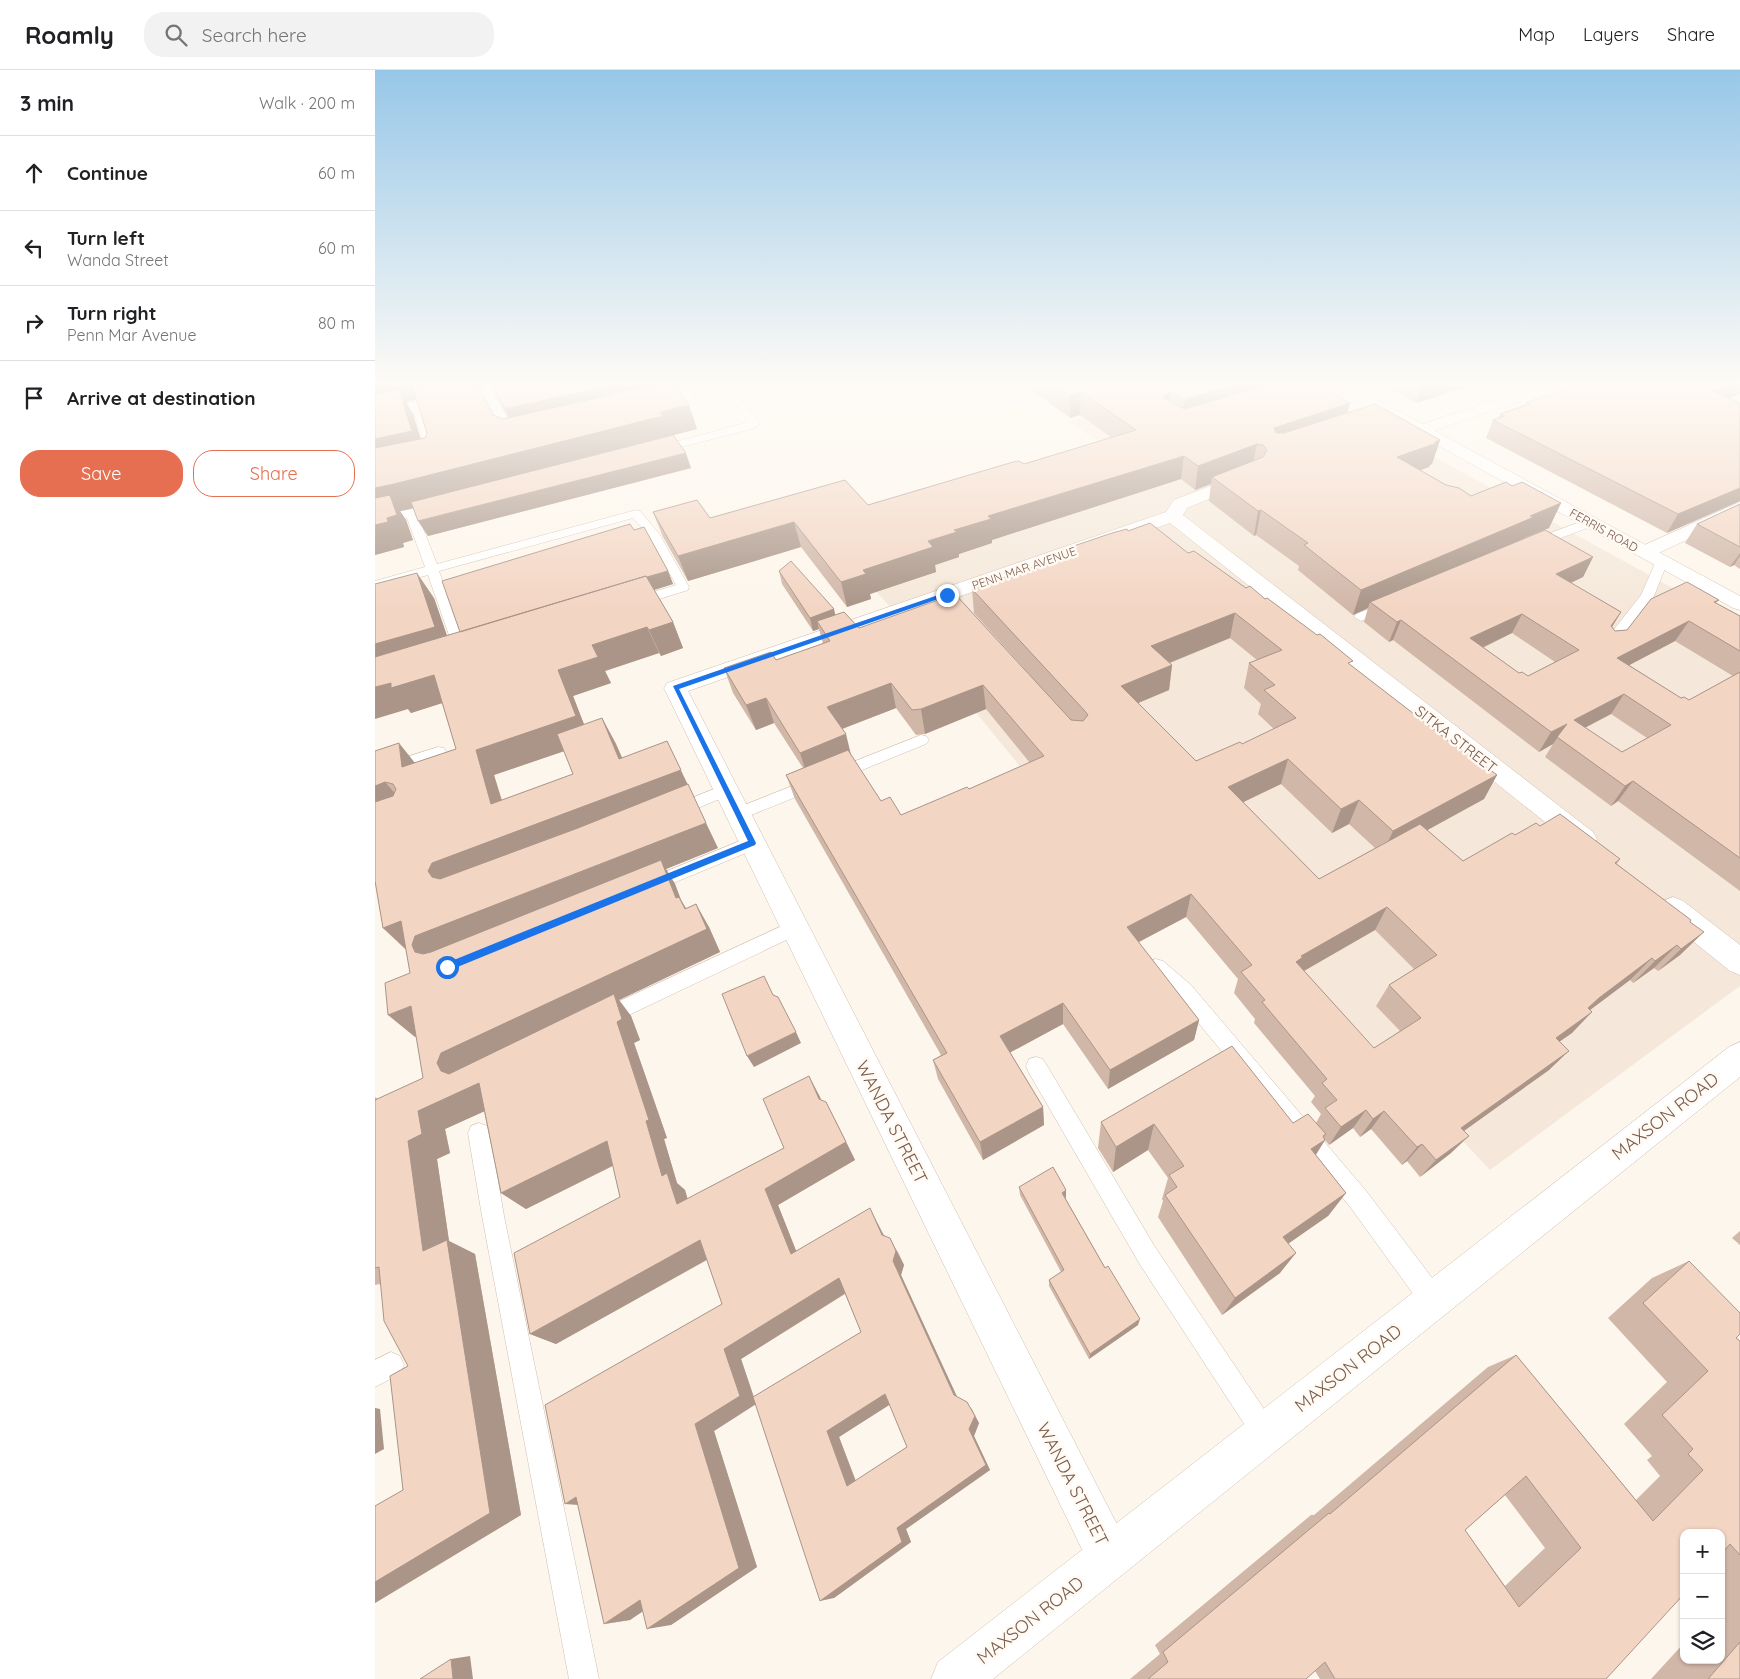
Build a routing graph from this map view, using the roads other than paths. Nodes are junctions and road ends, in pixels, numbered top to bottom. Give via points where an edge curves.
1 (430, 459) edge
2 (1475, 459) edge
3 (423, 461) edge
4 (1252, 474) edge
5 (448, 504) edge
6 (1740, 508) edge
7 (411, 514) junction
8 (1173, 516) junction
9 (375, 520) edge
10 (1591, 522) junction
11 (1517, 550) edge
12 (1645, 552) junction
13 (1662, 561) junction
14 (433, 571) junction
15 (375, 586) edge
16 (1402, 599) edge
17 (1740, 604) edge
18 (624, 606) edge
19 (1361, 617) edge
20 (1608, 646) edge
21 (445, 661) edge
22 (675, 688) joint
23 (921, 740) dead end
24 (438, 752) dead end
25 (375, 773) edge
26 (662, 816) edge
27 (739, 816) junction
28 (1600, 852) edge
29 (633, 893) edge
30 (1655, 894) edge
31 (795, 928) junction
32 (1740, 962) edge
33 (1156, 967) edge
34 (586, 1027) edge
35 (1740, 1057) edge
36 (1036, 1066) dead end
37 (479, 1133) dead end
38 (1433, 1300) junction
39 (1265, 1433) junction
40 (1109, 1556) junction
41 (584, 1679) edge
42 (955, 1679) edge

1 - 3 lane
2 - 10 street, FERRIS ROAD
4 - 8 street, PENN MAR AVENUE via 1180,504
5 - 7 lane
6 - 12 street
7 - 9 lane
7 - 14 lane
8 - 22 street, PENN MAR AVENUE via 953,602
8 - 28 street, SITKA STREET
10 - 11 lane
10 - 12 street, FERRIS ROAD
12 - 13 street, FERRIS ROAD
13 - 17 street, FERRIS ROAD
13 - 20 lane via 1647,596
14 - 15 lane
14 - 18 lane via 636,514 654,536 683,586
14 - 21 lane via 467,654
16 - 19 lane
22 - 27 street, WANDA STREET
23 - 27 lane
24 - 25 lane
26 - 27 lane
27 - 29 lane
27 - 31 street, WANDA STREET
30 - 32 street
31 - 34 lane
31 - 40 street, WANDA STREET
33 - 38 lane via 1184,991 1359,1200
35 - 38 street, MAXSON ROAD
36 - 39 lane via 1147,1256
37 - 41 lane
38 - 39 street, MAXSON ROAD
39 - 40 street, MAXSON ROAD
40 - 42 street, MAXSON ROAD

